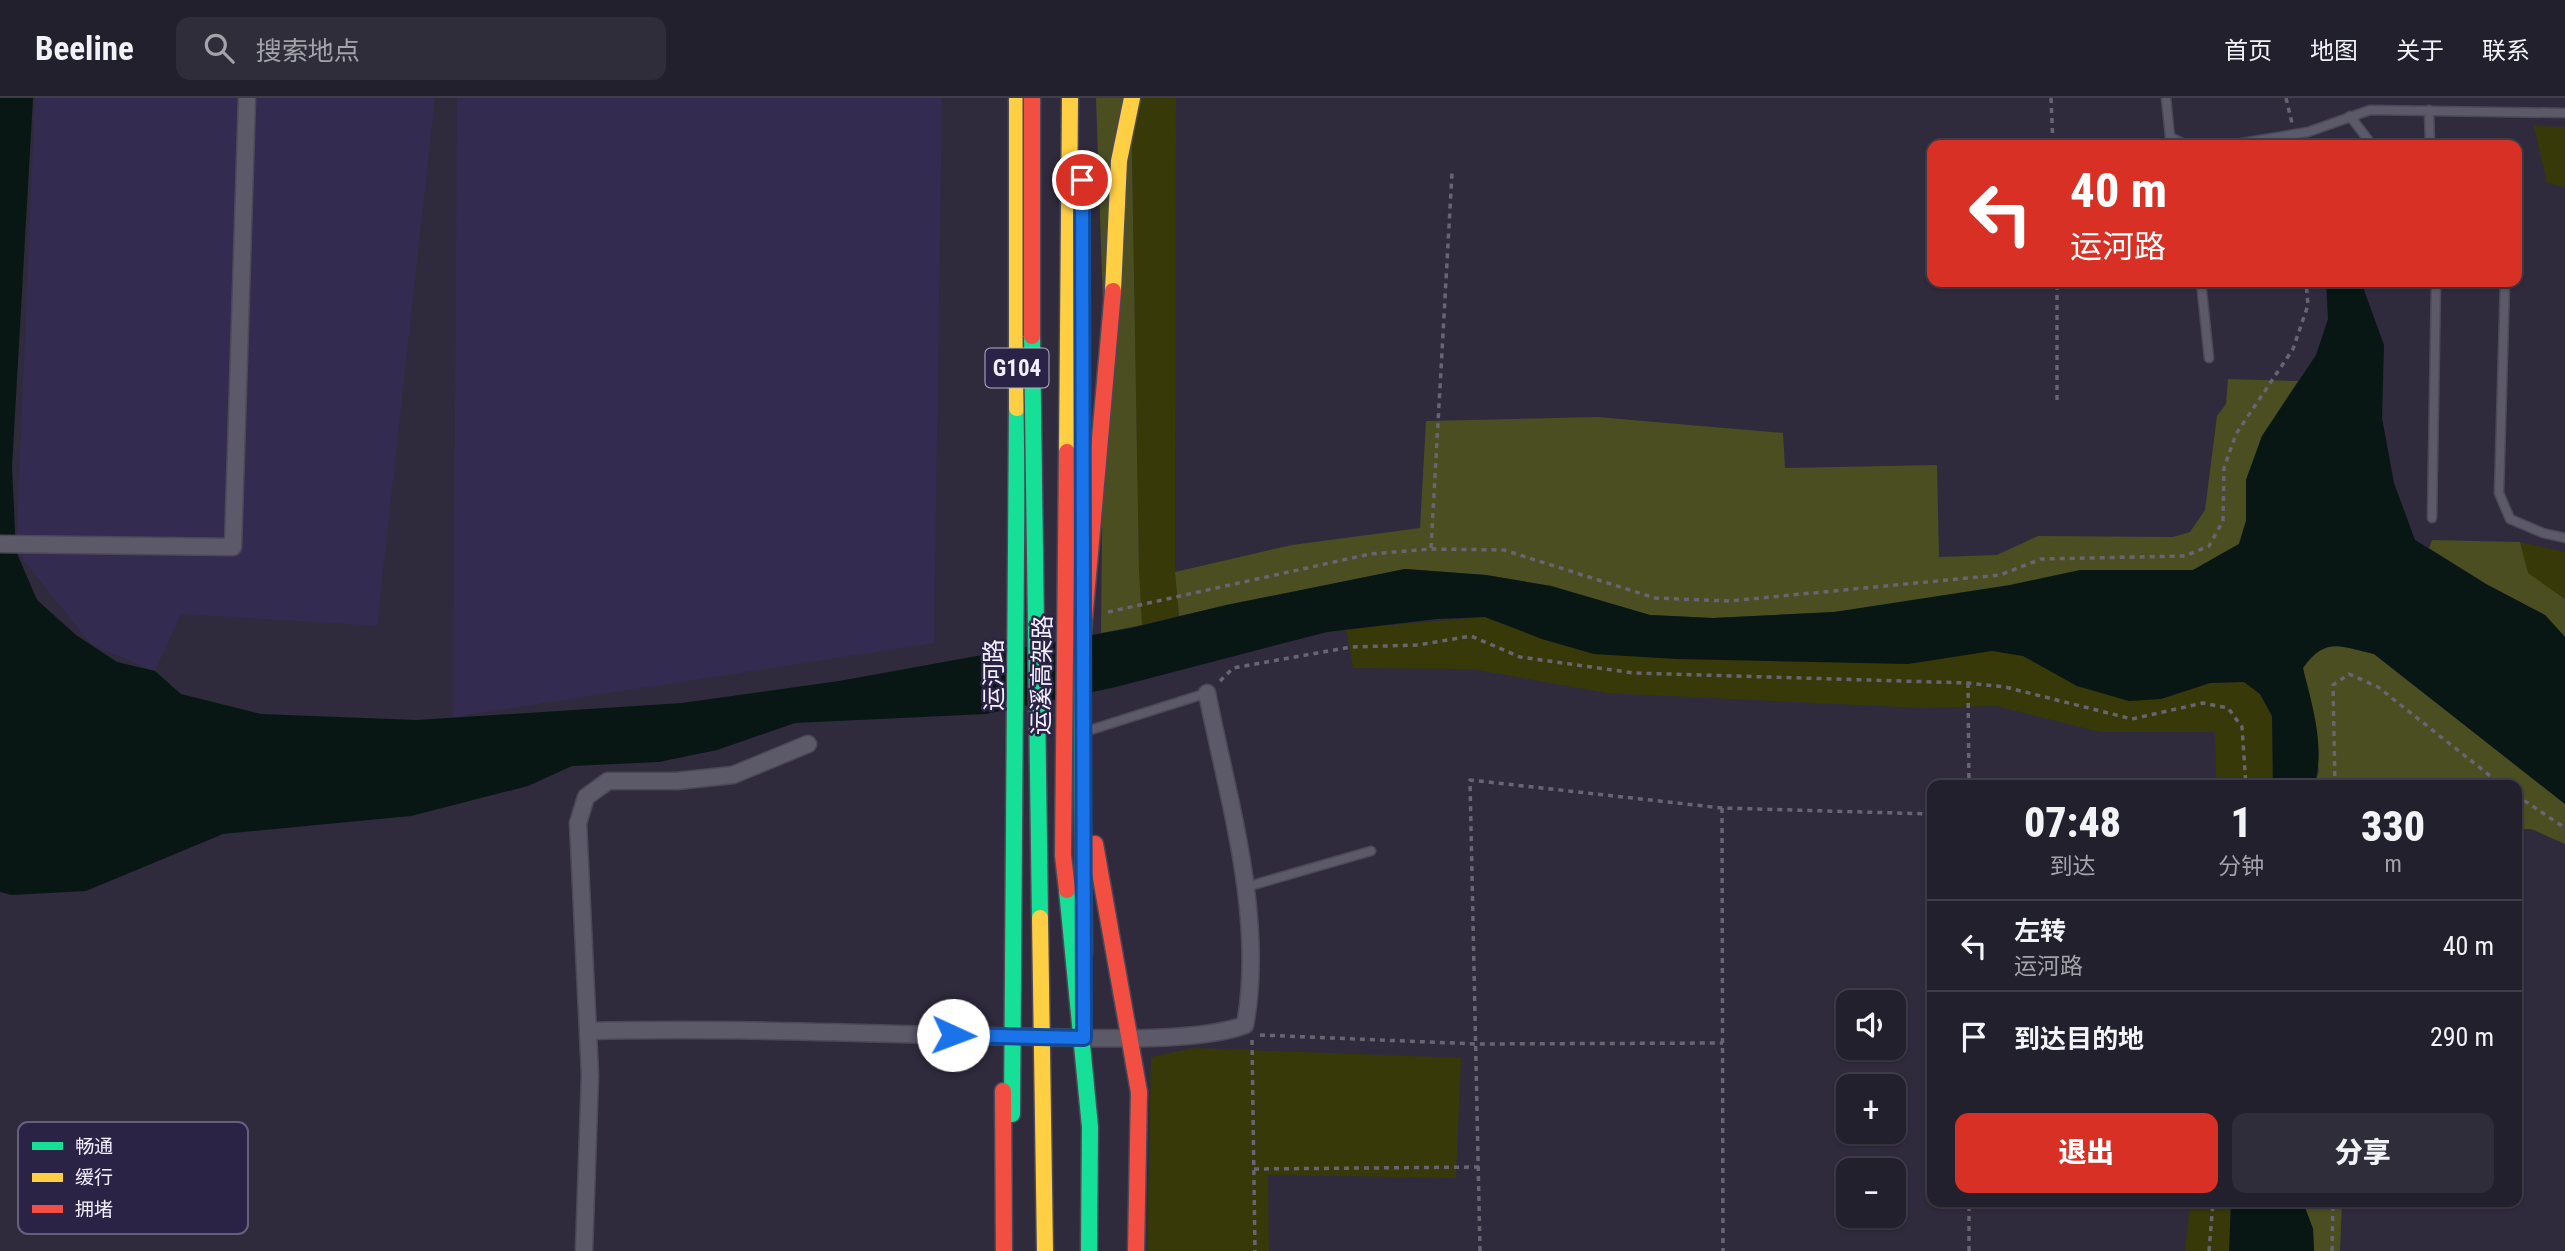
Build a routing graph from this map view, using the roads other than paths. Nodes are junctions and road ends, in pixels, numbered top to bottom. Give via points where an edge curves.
1 (247, 98) edge
2 (1017, 98) edge
3 (1032, 98) edge
4 (1070, 98) edge
5 (1082, 98) edge
6 (1132, 98) edge
7 (2166, 98) edge
8 (2429, 110) junction
9 (2565, 113) edge
10 (2350, 116) junction
11 (2176, 140) edge
12 (2259, 140) edge
13 (2368, 140) edge
14 (2430, 140) edge
15 (2202, 287) edge
16 (2436, 287) edge
17 (2505, 287) edge
18 (2209, 358) dead end
19 (2431, 518) dead end
20 (2565, 538) edge
21 (0, 544) edge
22 (1208, 694) joint
23 (1083, 732) junction
24 (808, 744) dead end
25 (1083, 778) junction
26 (1371, 851) dead end
27 (1063, 855) junction
28 (1245, 887) junction
29 (589, 1031) junction
30 (1129, 1036) junction
31 (1009, 1037) junction
32 (1084, 1038) junction
33 (584, 1251) edge
34 (1007, 1251) edge
35 (1045, 1251) edge
36 (1084, 1251) edge
37 (1089, 1251) edge
38 (1136, 1251) edge

1 - 21 street via 233,547
2 - 31 main road, 运河路 / G104 via 1017,732
3 - 35 main road, 运溪高架路, bridge via 1032,453
4 - 27 main road, 运溪高架路, bridge
5 - 23 main road, G104
6 - 27 main road, bridge via 1119,160 1113,291
7 - 11 lane via 2170,137
8 - 9 lane
8 - 10 lane via 2370,110
8 - 14 lane
10 - 12 lane
10 - 13 lane
15 - 18 lane
16 - 19 lane
17 - 20 lane via 2499,493 2510,519
22 - 23 lane
22 - 28 street
23 - 25 main road, G104
24 - 29 street via 733,775 608,781 586,797 578,823
25 - 30 main road
25 - 32 main road, G104
26 - 28 lane
27 - 37 main road, 运溪高架路, bridge via 1090,1127
28 - 30 street via 1252,989 1245,1025 1223,1033
29 - 31 street via 688,1028
29 - 33 street
30 - 32 street
30 - 38 main road via 1139,1091
31 - 32 street
31 - 34 main road, 运河路 / G104
31 - 34 main road via 1003,1091
32 - 36 main road, G104

